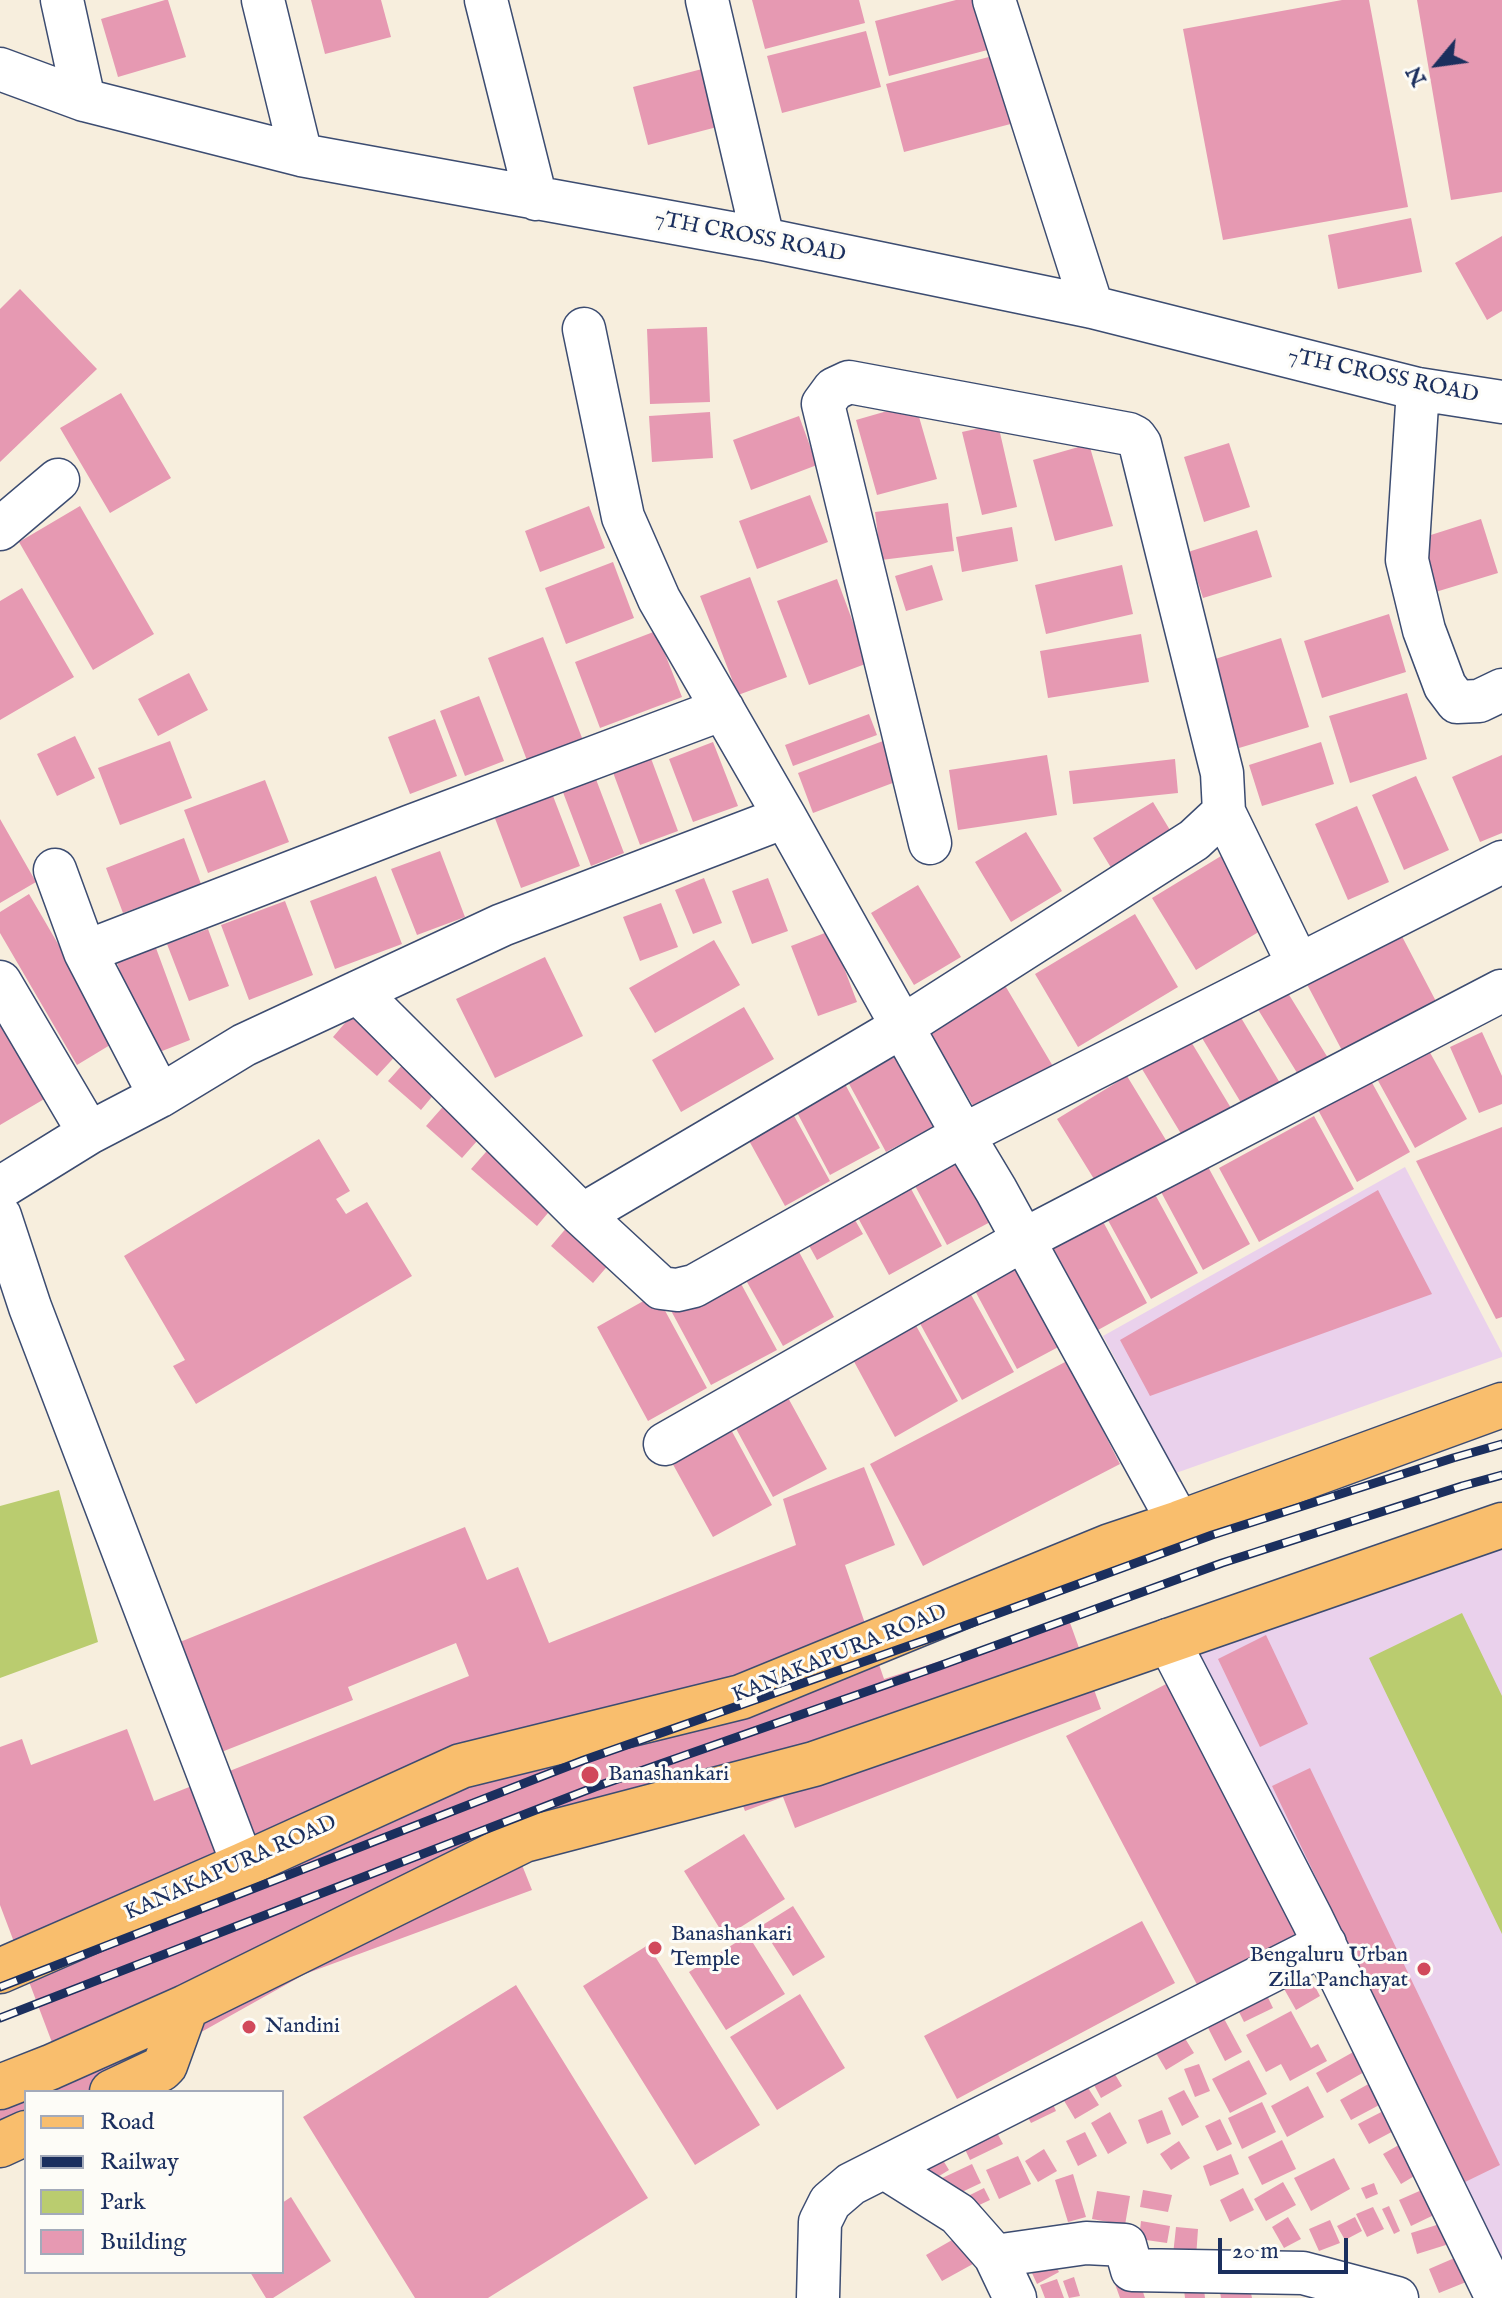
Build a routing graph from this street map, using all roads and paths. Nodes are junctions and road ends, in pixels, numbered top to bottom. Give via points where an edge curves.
1 (62, 0) edge
2 (263, 0) edge
3 (486, 0) edge
4 (707, 0) edge
5 (994, 0) edge
6 (0, 69) edge
7 (84, 100) junction
8 (301, 155) junction
9 (536, 199) junction
10 (763, 239) junction
11 (1092, 307) junction
12 (584, 329) dead end
13 (1418, 389) junction
14 (1502, 402) edge
15 (58, 480) dead end
16 (0, 529) edge
17 (1502, 690) edge
18 (723, 709) junction
19 (1224, 812) junction
20 (785, 817) junction
21 (930, 843) dead end
22 (1502, 862) edge
23 (55, 870) dead end
24 (85, 952) junction
25 (1298, 964) junction
26 (0, 982) edge
27 (1501, 991) edge
28 (358, 992) junction
29 (903, 1026) junction
30 (160, 1096) junction
31 (89, 1133) junction
32 (963, 1135) junction
33 (0, 1188) edge
34 (582, 1215) junction
35 (0, 1216) edge
36 (1023, 1240) junction
37 (1502, 1405) edge
38 (665, 1444) dead end
39 (1179, 1523) junction
40 (1502, 1525) edge
41 (1168, 1640) junction
42 (243, 1865) junction
43 (1325, 1944) junction
44 (2, 1969) edge
45 (186, 2007) junction
46 (0, 2087) edge
47 (116, 2090) edge
48 (24, 2134) edge
49 (0, 2145) edge
50 (885, 2168) junction
51 (995, 2256) junction
52 (818, 2298) edge
53 (1015, 2298) edge
54 (1397, 2298) edge
55 (1497, 2298) edge

1 - 7 street
2 - 8 street
3 - 9 street
4 - 10 street
5 - 11 street
6 - 7 street, 7TH CROSS ROAD
7 - 8 street, 7TH CROSS ROAD
8 - 9 street, 7TH CROSS ROAD
9 - 10 street, 7TH CROSS ROAD
10 - 11 street, 7TH CROSS ROAD
11 - 13 street, 7TH CROSS ROAD
12 - 18 street via 623,517 659,599
13 - 14 street, 7TH CROSS ROAD
13 - 17 street via 1407,560 1424,630 1445,686 1457,702 1479,701
15 - 16 street
18 - 20 street
18 - 24 street
19 - 21 street via 1222,773 1135,437 849,382 834,389 823,404
19 - 25 street
19 - 29 street via 1194,840
20 - 28 street via 502,925
20 - 29 street
22 - 25 street
23 - 24 street
24 - 30 street
25 - 32 street
26 - 31 street
27 - 36 street
28 - 30 street via 244,1045
28 - 34 street
29 - 32 street
29 - 34 street
30 - 31 street
31 - 33 street
32 - 34 street via 694,1286 677,1290 661,1288
32 - 36 street
35 - 42 street
36 - 38 street
36 - 39 street
37 - 39 main road, KANAKAPURA ROAD
39 - 42 main road, KANAKAPURA ROAD via 1110,1546 741,1697 461,1766
40 - 41 main road
41 - 43 street
41 - 45 main road via 814,1764 524,1840
42 - 44 main road, KANAKAPURA ROAD
43 - 50 street
43 - 55 street
45 - 46 main road
45 - 47 main road via 165,2065
48 - 49 main road
50 - 51 street via 958,2214
50 - 52 street via 851,2184 830,2202 820,2222
51 - 53 street
51 - 54 street via 1086,2243 1125,2245 1132,2270 1303,2273

